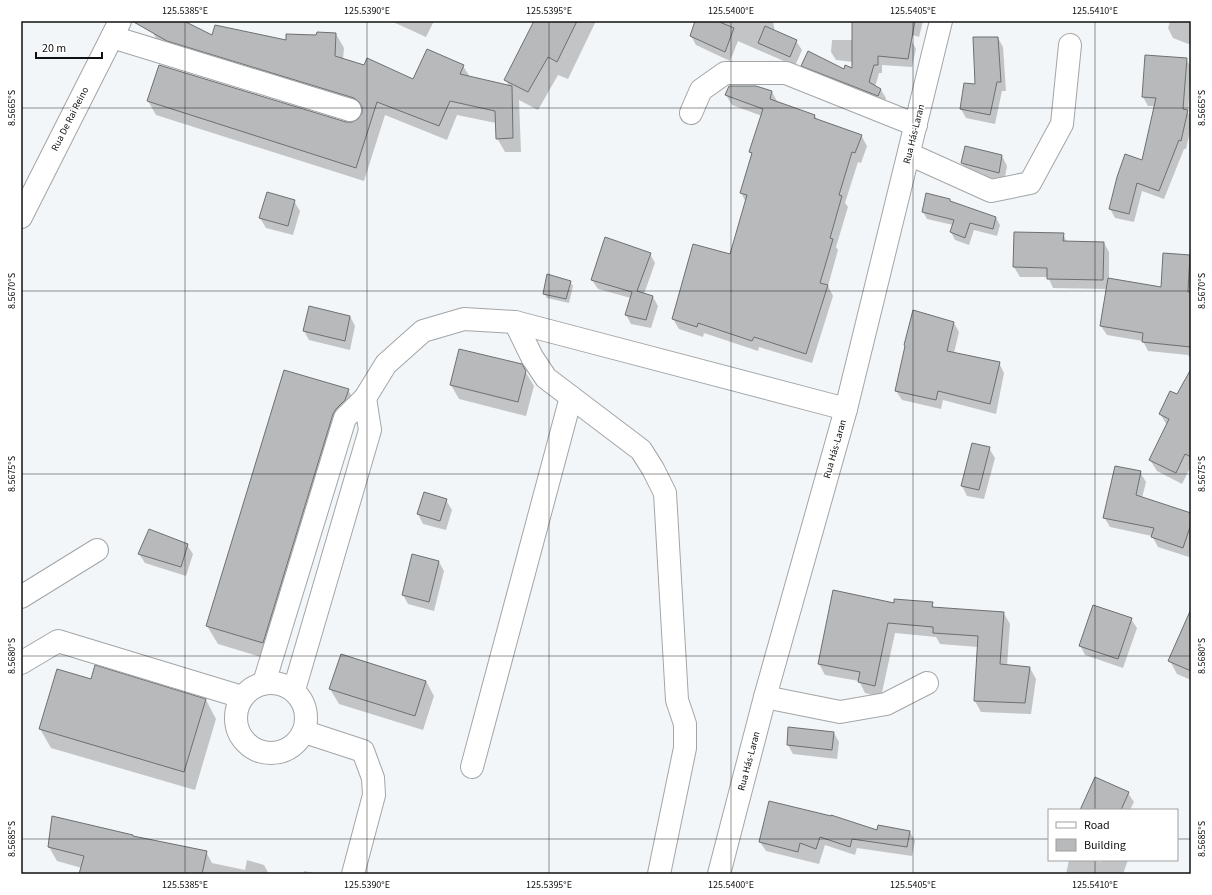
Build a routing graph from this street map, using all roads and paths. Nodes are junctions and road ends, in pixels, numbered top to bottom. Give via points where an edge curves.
1 (941, 21) edge
2 (116, 29) edge
3 (1070, 45) dead end
4 (350, 110) dead end
5 (691, 113) dead end
6 (916, 125) junction
7 (909, 154) junction
8 (23, 210) edge
9 (515, 322) junction
10 (571, 397) junction
11 (365, 398) junction
12 (846, 409) junction
13 (97, 550) dead end
14 (21, 597) edge
15 (21, 663) edge
16 (264, 683) junction
17 (927, 683) dead end
18 (294, 690) junction
19 (242, 697) junction
20 (765, 697) junction
21 (304, 732) junction
22 (472, 767) dead end
23 (353, 874) edge
24 (659, 874) edge
25 (719, 874) edge

1 - 6 street, Rua Hás-Laran
2 - 4 street
2 - 8 street, Rua De Rai Reino
3 - 7 street via 1062,124 1030,183 991,191
5 - 6 street via 701,90 725,73 786,73
6 - 7 street, Rua Hás-Laran
7 - 12 street, Rua Hás-Laran
9 - 10 street via 532,357 546,378
9 - 11 street via 464,318 423,331 386,364
9 - 12 street
10 - 22 street
10 - 24 street via 641,450 665,493 677,700 685,724 685,748
11 - 16 street via 345,418
11 - 18 street via 370,430
12 - 20 street, Rua Hás-Laran
13 - 14 street
15 - 19 street via 58,642
16 - 18 street via 279,683
16 - 19 street via 251,688
17 - 20 street via 886,704 840,712
18 - 21 street via 306,710
19 - 21 street via 235,715 239,736 253,750 272,754 292,748
20 - 25 street, Rua Hás-Laran
21 - 23 street via 363,751 373,778 374,795

